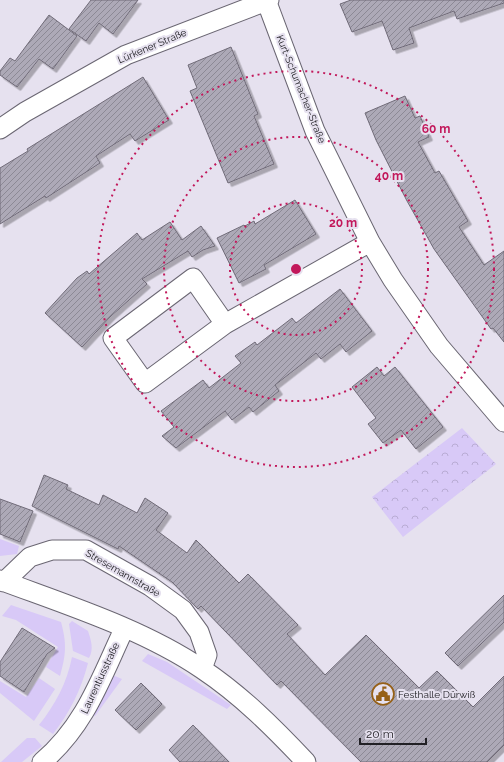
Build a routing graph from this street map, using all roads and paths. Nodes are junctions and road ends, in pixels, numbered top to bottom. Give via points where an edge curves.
1 (267, 0) edge
2 (0, 129) edge
3 (370, 242) junction
4 (225, 324) junction
5 (504, 422) edge
6 (2, 581) edge
7 (124, 629) junction
8 (202, 669) junction
9 (42, 762) edge
10 (306, 762) edge

1 - 2 street, Lürkener Straße via 126,55
1 - 3 street, Kurt-Schumacher-Straße via 315,131
3 - 4 street
3 - 5 street, Kurt-Schumacher-Straße via 439,346
4 - 4 street via 193,278 113,338 145,383
6 - 7 street, Stresemannstraße
6 - 8 street, Stresemannstraße via 30,557 52,550 86,550 150,586 183,610 199,632 207,655
7 - 8 street, Stresemannstraße via 164,647
7 - 9 street, Laurentiusstraße via 83,716 58,748
8 - 10 street, Stresemannstraße via 276,730

